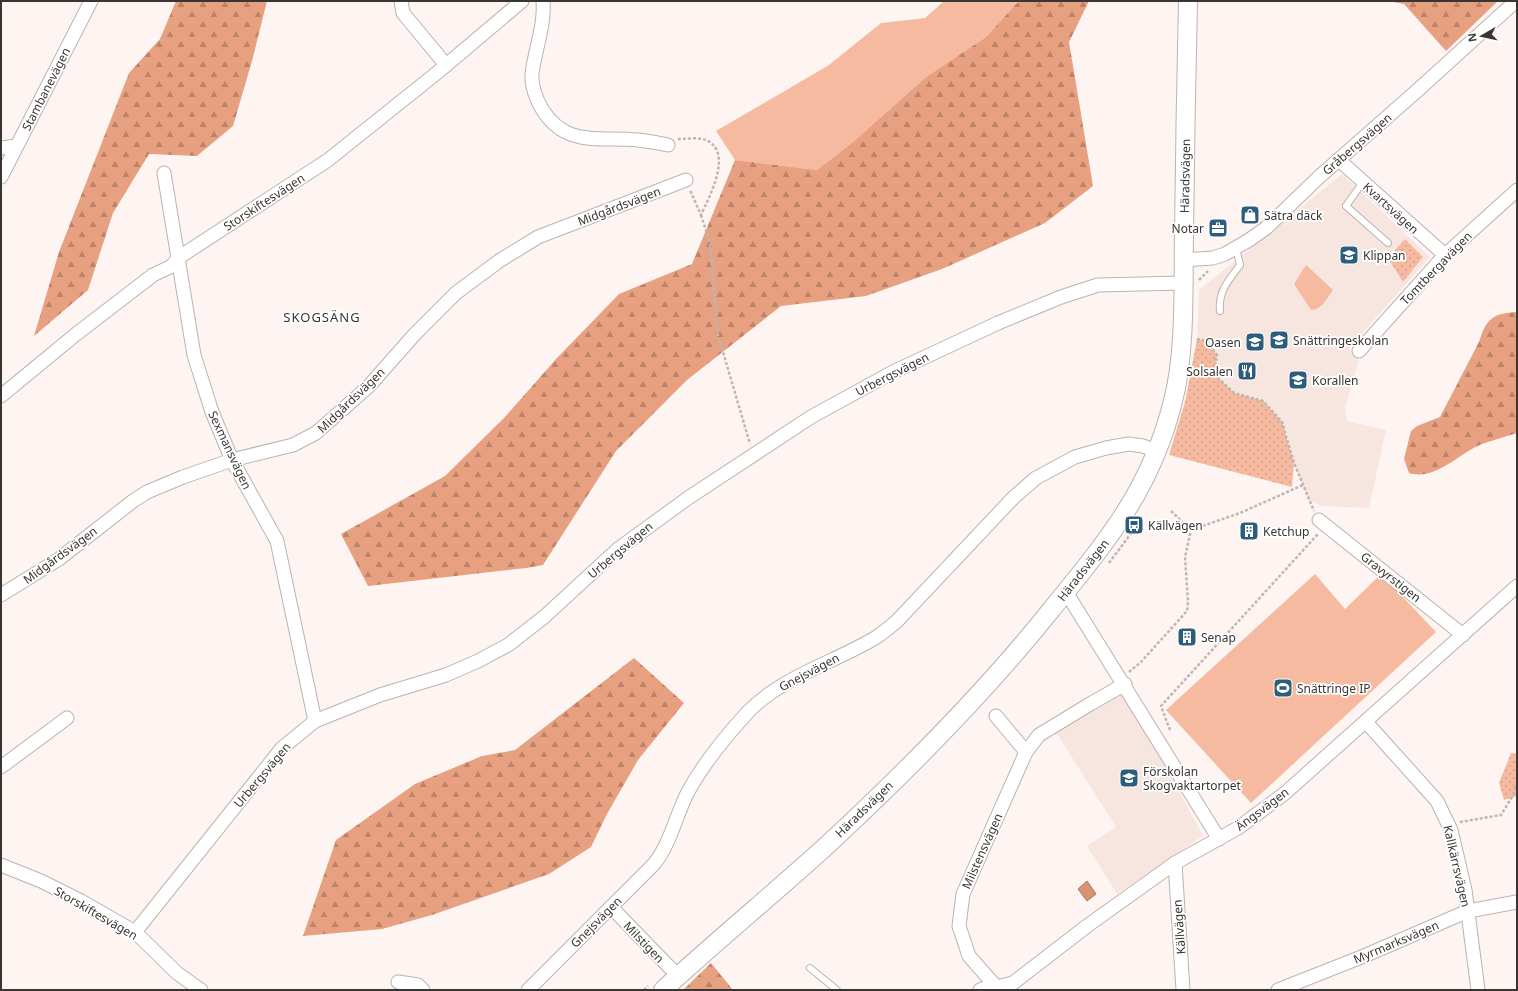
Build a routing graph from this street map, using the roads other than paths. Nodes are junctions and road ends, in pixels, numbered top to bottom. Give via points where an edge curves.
1 (91, 1) edge
2 (401, 1) edge
3 (522, 1) edge
4 (543, 1) edge
5 (1188, 1) edge
6 (1516, 1) edge
7 (446, 65) junction
8 (668, 145) road end
9 (16, 146) junction
10 (1, 148) edge
11 (1339, 160) junction
12 (164, 173) dead end
13 (1, 177) edge
14 (686, 180) road end
15 (1363, 182) junction
16 (1517, 190) edge
17 (1388, 243) dead end
18 (1236, 248) junction
19 (1445, 255) junction
20 (178, 258) junction
21 (1183, 260) junction
22 (1190, 282) junction
23 (1220, 311) dead end
24 (1359, 351) dead end
25 (1, 396) edge
26 (1158, 452) junction
27 (232, 460) junction
28 (1319, 520) road end
29 (1517, 586) edge
30 (1066, 592) junction
31 (1, 595) edge
32 (1463, 635) junction
33 (1122, 680) junction
34 (996, 716) dead end
35 (67, 718) dead end
36 (315, 721) junction
37 (1366, 722) junction
38 (1026, 752) junction
39 (1, 767) edge
40 (1218, 839) junction
41 (1175, 863) junction
42 (1, 865) edge
43 (1517, 902) edge
44 (611, 907) junction
45 (1468, 911) junction
46 (135, 932) junction
47 (810, 968) dead end
48 (673, 972) junction
49 (398, 982) dead end
50 (998, 989) edge
51 (201, 990) edge
52 (423, 990) edge
53 (528, 990) edge
54 (662, 990) edge
55 (836, 990) edge
56 (980, 990) edge
57 (1183, 990) edge
58 (1278, 990) edge
59 (1478, 990) edge

1 - 9 street, Stambanevägen
2 - 7 street via 403,13
3 - 7 street, Storskiftesvägen
4 - 8 street via 542,27 532,75 534,92 551,122 556,127 577,136
5 - 21 street, Häradsvägen
6 - 11 street, Gråbergsvägen
7 - 20 street, Storskiftesvägen via 328,160
9 - 10 street
9 - 13 street, Stambanevägen
11 - 15 street, Kvartsvägen
11 - 18 street, Gråbergsvägen via 1266,228
12 - 20 street, Sexmansvägen
14 - 27 street, Midgårdsvägen via 538,236 456,293 369,386 316,434 293,445
15 - 17 lane via 1346,206
15 - 19 street, Kvartsvägen
16 - 19 street, Tomtbergavägen
18 - 21 street, Gråbergsvägen via 1213,258
18 - 23 lane via 1240,265 1222,291 1219,300
19 - 24 street, Tomtbergavägen
20 - 25 street, Storskiftesvägen via 172,266 153,275
20 - 27 street, Sexmansvägen via 194,355 212,412
21 - 22 street, Häradsvägen
22 - 26 street, Häradsvägen via 1173,399
22 - 36 street, Urbergsvägen via 1098,285 998,323 893,372 812,417 688,498 618,549 544,617 508,645 446,675 380,695
26 - 30 street, Häradsvägen via 1125,515
26 - 44 street, Gnejsvägen via 1129,444 1106,448 1075,457 1036,478 1014,497 897,621 876,637 766,697 748,712 699,772 662,853
27 - 31 street, Midgårdsvägen via 147,492 59,559
27 - 36 street, Sexmansvägen via 277,542
28 - 32 street, Gravyrstigen
29 - 32 street, Ängsvägen
30 - 33 street
30 - 48 street, Häradsvägen via 1014,656 906,770 823,849
32 - 37 street, Ängsvägen
33 - 38 street, Milstensvägen via 1090,704 1039,735
33 - 40 street
34 - 38 street
35 - 39 street
36 - 46 street, Urbergsvägen via 282,748
37 - 40 street, Ängsvägen via 1284,794 1238,828
37 - 45 street, Kallkärrsvägen via 1437,802 1448,825
38 - 50 street, Milstensvägen via 963,894 959,920 969,956
40 - 41 street, Ängsvägen
41 - 50 street, Ängsvägen via 1013,983
41 - 57 street, Källvägen
42 - 46 street, Storskiftesvägen via 41,881
43 - 45 street, Myrmarksvägen
44 - 48 street, Milstigen
44 - 53 street, Gnejsvägen
45 - 58 street, Myrmarksvägen
45 - 59 street, Kallkärrsvägen
46 - 51 street, Storskiftesvägen via 177,973
47 - 55 lane
48 - 54 street, Häradsvägen
49 - 52 street via 418,985
50 - 56 street, Ängsvägen via 987,987

